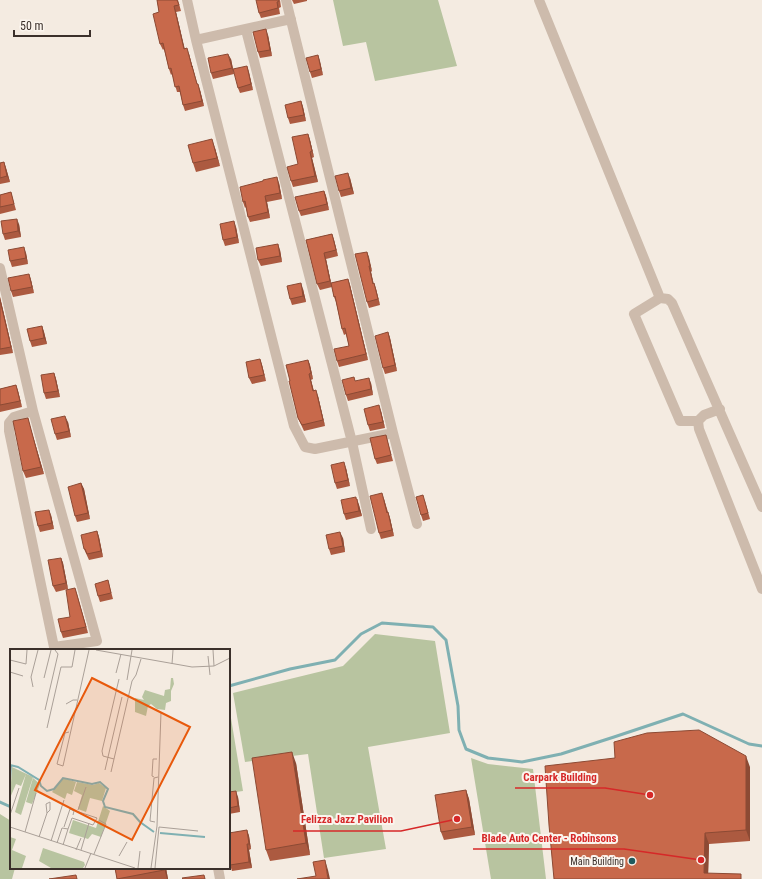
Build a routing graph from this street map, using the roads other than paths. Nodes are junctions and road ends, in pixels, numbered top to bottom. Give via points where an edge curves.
1 (187, 0) edge
2 (286, 0) edge
3 (538, 0) edge
4 (291, 19) junction
5 (246, 30) junction
6 (196, 40) junction
7 (0, 268) edge
8 (660, 298) junction
9 (720, 409) junction
10 (33, 411) junction
11 (698, 421) junction
12 (393, 433) junction
13 (352, 442) junction
14 (762, 507) edge
15 (417, 524) dead end
16 (371, 529) dead end
17 (762, 589) edge
18 (218, 869) edge
19 (220, 879) edge

1 - 6 street
2 - 4 street
3 - 8 street
4 - 5 street
4 - 12 street
5 - 6 street
5 - 13 street
6 - 13 street via 294,426 305,447 315,449
7 - 10 street
8 - 9 street via 668,299 672,303
8 - 11 street via 634,314 680,421
9 - 11 street via 704,415
9 - 14 street
10 - 10 street via 14,417 9,423 9,430 54,647 97,641
11 - 17 street
12 - 13 street
12 - 15 street
13 - 16 street
18 - 19 street

